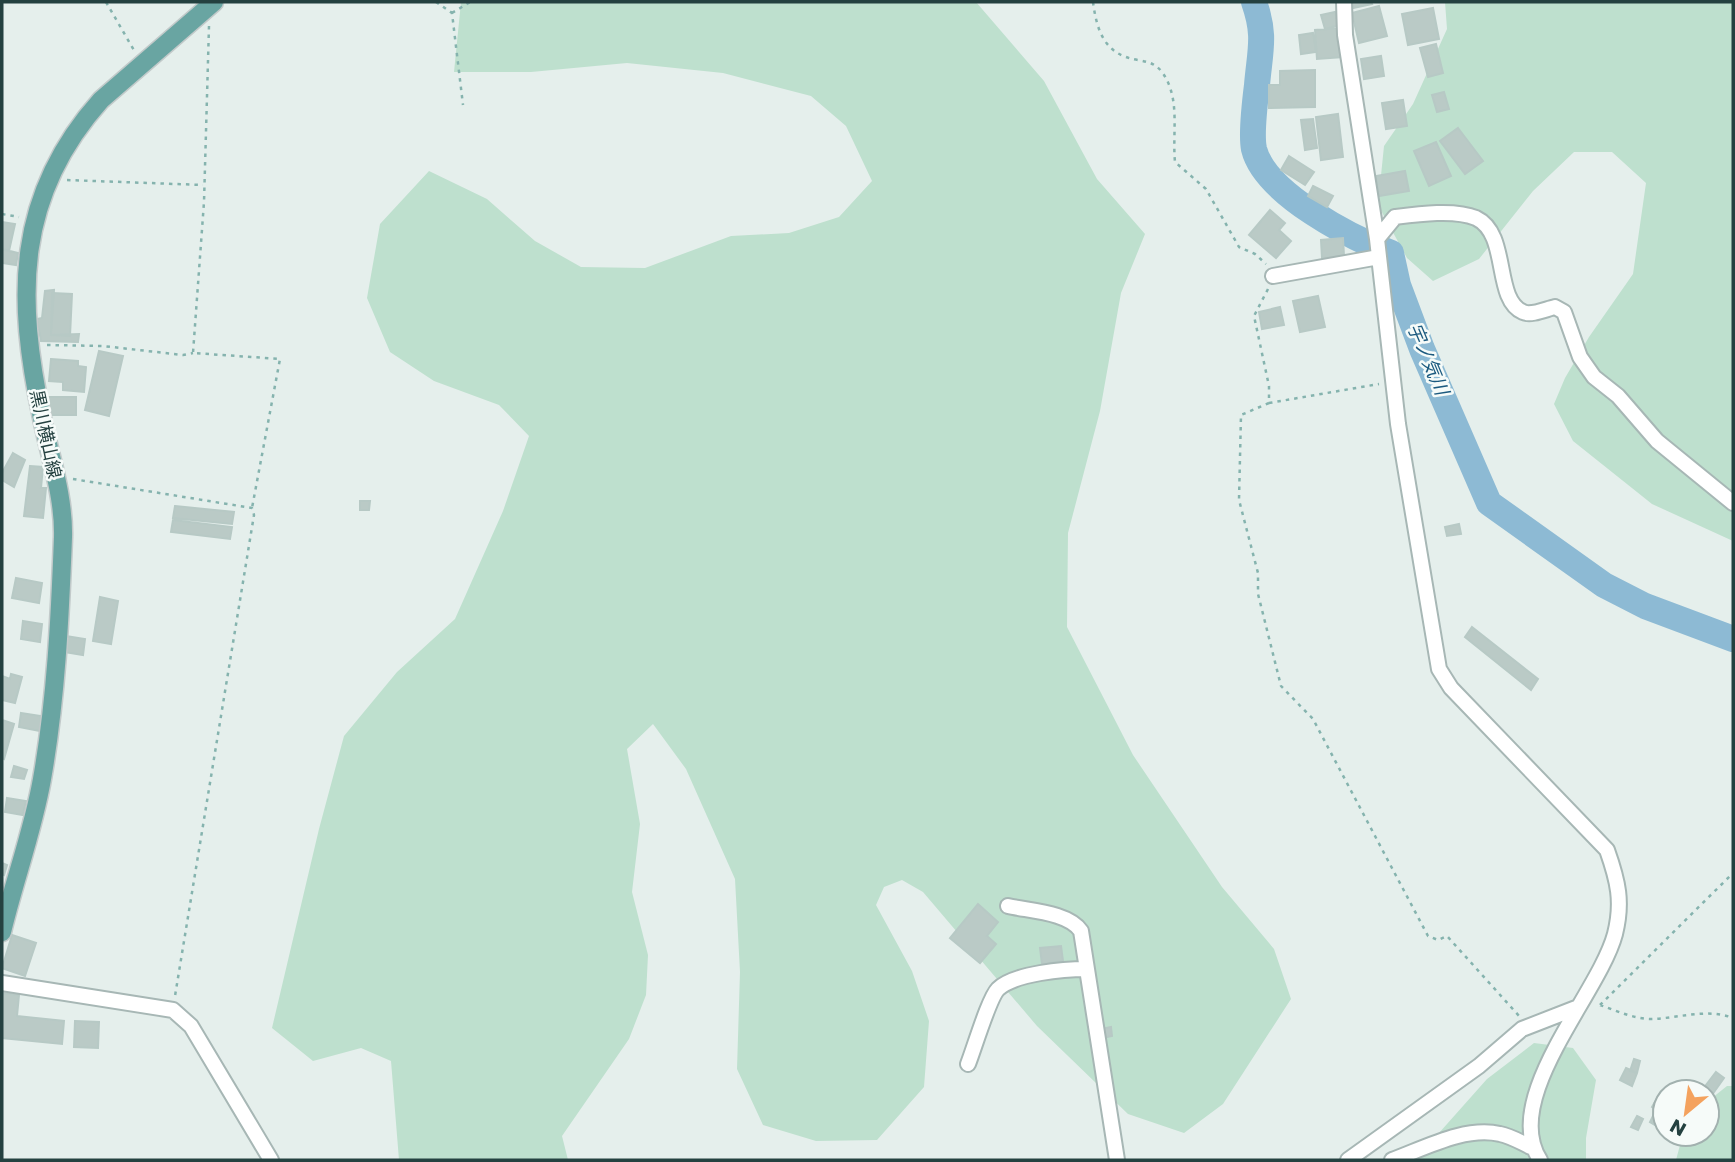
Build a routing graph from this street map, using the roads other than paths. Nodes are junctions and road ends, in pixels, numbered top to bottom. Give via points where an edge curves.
1 (1344, 2) edge
2 (212, 4) edge
3 (1377, 239) junction
4 (1379, 257) junction
5 (1273, 276) road end
6 (1733, 503) edge
7 (1008, 906) dead end
8 (2, 926) edge
9 (1087, 969) junction
10 (2, 983) edge
11 (1576, 1008) junction
12 (968, 1064) dead end
13 (1531, 1147) junction
14 (271, 1160) edge
15 (1117, 1160) edge
16 (1348, 1160) edge
17 (1392, 1160) edge
18 (1539, 1160) edge

1 - 3 street
2 - 8 main road, 黒川横山線 via 86,116 51,173 35,220 25,275 31,345 63,537 42,781
3 - 4 street
3 - 6 street via 1395,217 1476,218 1492,230 1510,300 1521,312 1530,314 1555,307 1564,312 1580,358 1594,377 1618,396 1657,441
4 - 5 street
4 - 11 street via 1393,381 1439,669 1451,688 1608,850 1620,886 1615,934
7 - 9 street via 1076,924
9 - 12 street via 1061,969 1009,982 997,990
9 - 15 street
10 - 14 street via 173,1010 191,1026
11 - 13 street via 1556,1046 1531,1114
11 - 16 street via 1529,1026
13 - 17 street via 1502,1134 1482,1132
13 - 18 street

